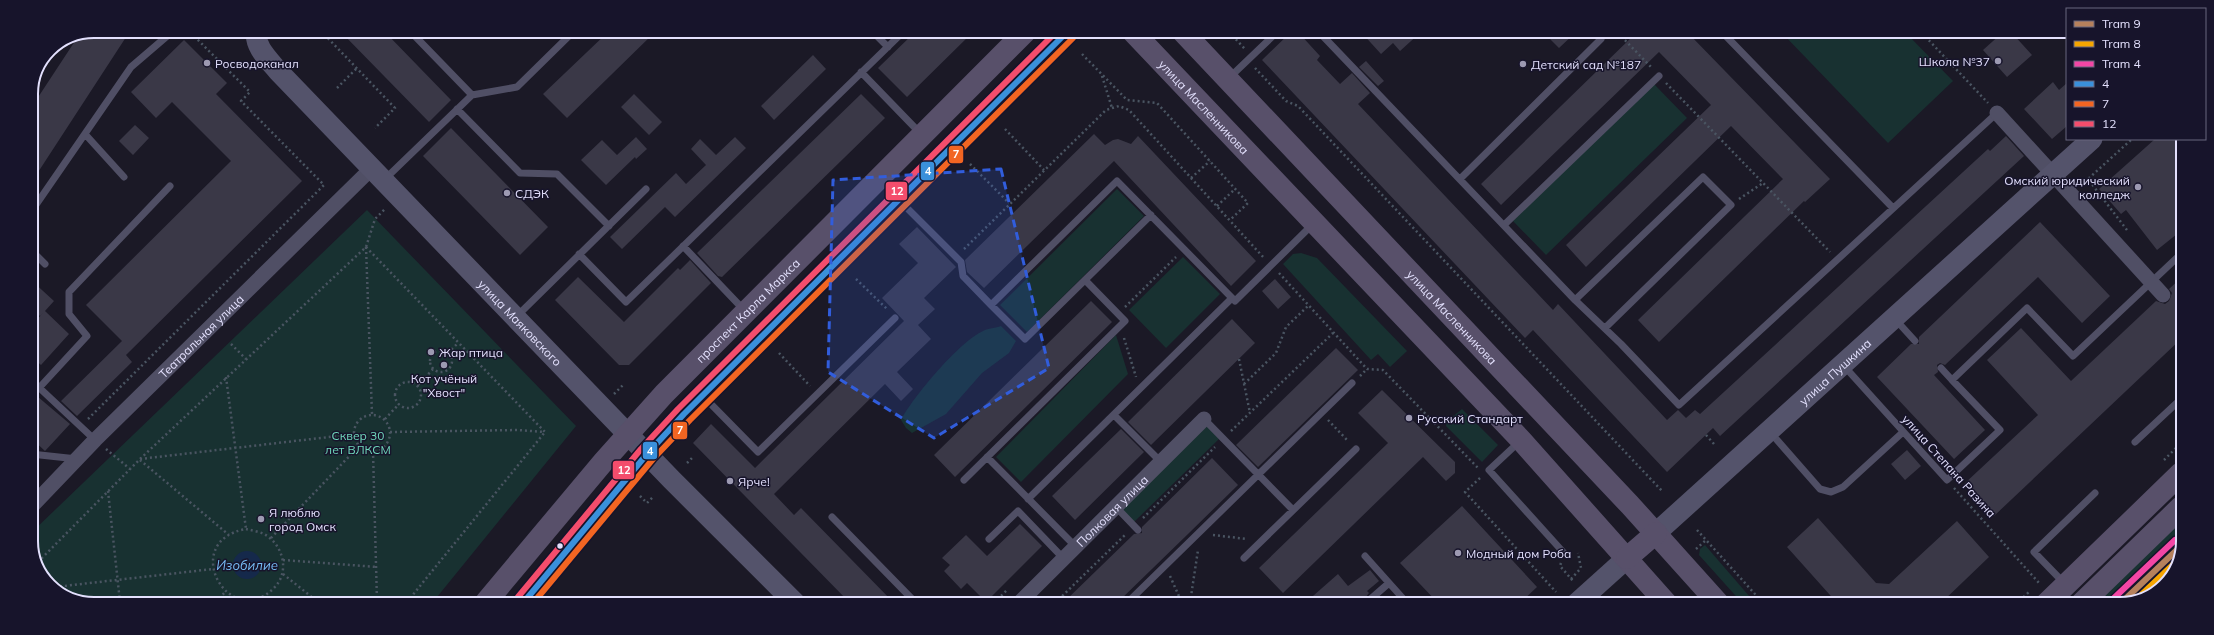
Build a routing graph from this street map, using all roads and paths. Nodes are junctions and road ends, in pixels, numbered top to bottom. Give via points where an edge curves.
1 (165, 38) edge
2 (196, 38) edge
3 (257, 38) edge
4 (328, 38) edge
5 (417, 38) edge
6 (568, 38) edge
7 (879, 38) edge
8 (897, 38) edge
9 (1019, 38) edge
10 (1061, 38) edge
11 (1139, 38) edge
12 (1189, 38) edge
13 (1235, 38) edge
14 (1271, 38) edge
15 (1325, 38) edge
16 (1623, 38) edge
17 (1728, 38) edge
18 (1927, 38) edge
19 (1601, 39) dead end
20 (888, 47) junction
21 (1082, 54) dead end
22 (1252, 56) junction
23 (357, 68) junction
24 (861, 72) junction
25 (1102, 75) junction
26 (1659, 76) junction
27 (1228, 79) junction
28 (337, 88) dead end
29 (472, 95) junction
30 (1112, 108) junction
31 (457, 109) junction
32 (1997, 113) junction
33 (375, 128) dead end
34 (1005, 129) dead end
35 (85, 134) junction
36 (923, 136) junction
37 (2091, 140) edge
38 (2131, 140) edge
39 (1210, 161) junction
40 (970, 164) dead end
41 (1044, 170) junction
42 (378, 174) junction
43 (2054, 175) junction
44 (124, 177) dead end
45 (1191, 178) junction
46 (1460, 179) junction
47 (2088, 179) dead end
48 (1763, 183) junction
49 (170, 186) dead end
50 (646, 189) dead end
51 (1235, 189) junction
52 (399, 196) junction
53 (899, 201) junction
54 (38, 202) edge
55 (1009, 203) junction
56 (1216, 206) junction
57 (1731, 206) junction
58 (1893, 208) junction
59 (1151, 215) junction
60 (1230, 220) junction
61 (1314, 223) junction
62 (1504, 225) junction
63 (609, 226) junction
64 (683, 246) junction
65 (366, 247) junction
66 (1184, 249) junction
67 (963, 250) dead end
68 (579, 254) junction
69 (38, 257) edge
70 (1837, 259) junction
71 (2176, 259) edge
72 (45, 264) dead end
73 (1271, 265) junction
74 (856, 278) dead end
75 (1085, 280) junction
76 (2152, 282) junction
77 (2163, 295) dead end
78 (1232, 298) junction
79 (1575, 300) junction
80 (991, 305) junction
81 (1308, 306) junction
82 (746, 312) junction
83 (1118, 314) junction
84 (516, 317) junction
85 (895, 318) joint
86 (1895, 319) junction
87 (1120, 326) junction
88 (1605, 328) junction
89 (1333, 332) junction
90 (1915, 341) dead end
91 (458, 343) junction
92 (231, 344) dead end
93 (448, 353) junction
94 (779, 353) dead end
95 (246, 359) junction
96 (1239, 359) dead end
97 (1842, 365) junction
98 (1941, 368) dead end
99 (433, 369) junction
100 (226, 377) junction
101 (1952, 380) junction
102 (1352, 383) dead end
103 (1244, 384) junction
104 (418, 385) junction
105 (623, 385) dead end
106 (39, 388) joint
107 (1140, 389) junction
108 (614, 394) dead end
109 (817, 394) junction
110 (702, 396) junction
111 (399, 404) junction
112 (2176, 404) edge
113 (372, 414) junction
114 (1250, 414) junction
115 (1114, 415) junction
116 (385, 419) junction
117 (1204, 420) joint
118 (81, 426) junction
119 (1338, 430) dead end
120 (1768, 431) junction
121 (390, 432) junction
122 (544, 432) junction
123 (1903, 432) junction
124 (627, 433) junction
125 (355, 434) junction
126 (1706, 435) dead end
127 (1223, 439) junction
128 (95, 440) junction
129 (1347, 440) dead end
130 (1521, 440) junction
131 (2135, 442) dead end
132 (1714, 444) dead end
133 (360, 445) junction
134 (236, 447) junction
135 (1356, 449) dead end
136 (373, 450) junction
137 (647, 454) junction
138 (38, 455) edge
139 (694, 456) dead end
140 (987, 457) junction
141 (77, 459) junction
142 (140, 459) junction
143 (1161, 462) junction
144 (687, 463) dead end
145 (130, 469) junction
146 (1479, 469) dead end
147 (1484, 474) dead end
148 (1258, 475) junction
149 (2176, 478) edge
150 (964, 480) dead end
151 (1947, 480) junction
152 (108, 491) junction
153 (1664, 492) dead end
154 (2095, 493) dead end
155 (640, 496) dead end
156 (654, 496) dead end
157 (1028, 499) junction
158 (38, 500) edge
159 (1116, 507) junction
160 (1293, 510) junction
161 (2176, 512) edge
162 (832, 517) dead end
163 (246, 529) junction
164 (1138, 530) dead end
165 (1697, 530) dead end
166 (1656, 533) junction
167 (1198, 534) junction
168 (229, 535) junction
169 (270, 538) junction
170 (989, 539) dead end
171 (1262, 540) junction
172 (1706, 540) junction
173 (1076, 547) junction
174 (1696, 549) dead end
175 (1564, 553) joint
176 (1578, 553) dead end
177 (1365, 556) dead end
178 (1064, 558) junction
179 (1244, 558) dead end
180 (1628, 558) junction
181 (41, 559) edge
182 (283, 560) junction
183 (1166, 561) junction
184 (377, 567) junction
185 (213, 569) junction
186 (283, 574) junction
187 (117, 580) junction
188 (1389, 583) junction
189 (2039, 583) dead end
190 (2066, 585) junction
191 (61, 586) edge
192 (225, 592) junction
193 (1556, 592) dead end
194 (119, 597) edge
195 (220, 597) edge
196 (237, 597) edge
197 (262, 597) edge
198 (312, 597) edge
199 (377, 597) edge
200 (411, 597) edge
201 (490, 597) edge
202 (528, 597) edge
203 (788, 597) edge
204 (910, 597) edge
205 (1025, 597) edge
206 (1133, 597) edge
207 (1180, 597) edge
208 (1191, 597) edge
209 (1373, 597) edge
210 (1402, 597) edge
211 (1584, 597) edge
212 (1661, 597) edge
213 (1713, 597) edge
214 (1758, 597) edge
215 (2053, 597) edge
216 (2088, 597) edge

1 - 35 lane via 131,67
2 - 118 path via 250,92 241,101 324,185
3 - 42 main road, улица Маяковского via 261,50 278,71
4 - 23 path
5 - 29 lane
6 - 29 lane via 517,87
7 - 20 lane
8 - 20 lane
9 - 36 main road, проспект Карла Маркса
10 - 53 main road
11 - 61 main road, улица Масленникова
12 - 27 main road, улица Масленникова
13 - 22 path
14 - 22 lane
15 - 46 lane
16 - 26 path
17 - 58 lane
18 - 32 path
19 - 46 lane
20 - 24 lane
21 - 25 path
22 - 27 lane
22 - 153 path via 1255,67 1286,101 1298,106
23 - 28 path
23 - 33 path via 395,108
24 - 36 lane
24 - 64 lane
25 - 30 path
25 - 39 path via 1127,100 1157,103
26 - 48 path
26 - 62 lane
27 - 166 main road, улица Масленникова
29 - 31 lane
30 - 41 path via 1106,110
30 - 45 path via 1119,106 1129,110
31 - 42 lane
31 - 63 lane via 520,174 557,174
32 - 43 street
32 - 58 lane
34 - 41 path
35 - 44 lane
35 - 54 lane
36 - 82 main road, проспект Карла Маркса
37 - 43 main road, улица Пушкина
38 - 47 path
39 - 45 path
39 - 51 path
40 - 55 path
41 - 55 path
42 - 52 main road, улица Маяковского
42 - 128 street, Театральная улица
43 - 76 street
43 - 86 main road, улица Пушкина
45 - 56 path
46 - 62 lane
48 - 57 path
48 - 70 path
49 - 106 lane via 69,292 69,314 87,336
50 - 63 lane
51 - 56 path
51 - 60 path via 1248,203
52 - 65 path via 375,218
52 - 84 main road, улица Маяковского
53 - 80 lane via 961,262 963,276
53 - 110 main road
55 - 67 path
56 - 60 path
57 - 79 lane via 1703,177
57 - 88 lane
58 - 70 lane
59 - 66 lane
59 - 75 lane
59 - 80 lane via 1117,181
60 - 73 path
61 - 73 lane
61 - 130 main road, улица Масленникова
62 - 79 lane
63 - 68 lane
64 - 68 lane via 626,302
64 - 82 lane
65 - 91 path
65 - 95 path
65 - 113 path
66 - 78 lane
66 - 83 path
68 - 84 lane
69 - 72 lane
70 - 88 lane via 1679,405
71 - 76 lane
73 - 78 lane via 1235,301
73 - 81 path
74 - 85 path
75 - 80 lane via 1025,339
75 - 83 lane
76 - 77 street
76 - 101 lane via 2073,356 2027,308
78 - 107 lane
79 - 88 lane
81 - 89 path
81 - 103 path via 1286,327 1276,353
82 - 124 main road, проспект Карла Маркса
83 - 87 lane via 1125,321
84 - 124 main road, улица Маяковского
85 - 109 lane
86 - 90 lane
86 - 97 main road, улица Пушкина
87 - 107 path
87 - 140 lane
89 - 114 path
89 - 146 path via 1367,369 1383,370
91 - 93 path
91 - 122 path
92 - 95 path
93 - 99 path via 439,350 431,356
93 - 99 path via 452,362 446,370 442,372
94 - 109 path
95 - 100 path
96 - 103 path
97 - 120 main road, улица Пушкина
97 - 123 lane, улица Степана Разина
98 - 101 lane
99 - 104 path
100 - 134 path
100 - 142 path
101 - 151 lane via 2000,430
102 - 148 lane
103 - 114 path
104 - 111 path via 406,381 397,388 396,399
104 - 111 path via 422,396 416,406 404,408
105 - 108 path
106 - 118 lane
107 - 115 lane
109 - 110 lane via 758,452
110 - 137 main road
111 - 116 path
112 - 131 lane
113 - 116 path
113 - 125 path via 360,419 356,424
114 - 127 path
115 - 143 lane
115 - 157 lane
116 - 121 path
117 - 127 lane
117 - 143 street, Полковая улица
118 - 128 lane
119 - 129 path
120 - 123 lane via 1820,488 1831,492 1843,486
120 - 166 main road, улица Пушкина
121 - 122 path
121 - 136 path via 384,446
122 - 200 path
123 - 151 lane, улица Степана Разина
124 - 137 main road, улица Маяковского
124 - 201 main road, проспект Карла Маркса
125 - 133 path
125 - 134 path
126 - 132 path
127 - 148 lane
128 - 141 street, Театральная улица
128 - 145 path
130 - 175 lane via 1489,470
130 - 180 main road, улица Масленникова
133 - 136 path via 367,450
133 - 169 path
134 - 142 path
134 - 163 path
135 - 160 lane
136 - 184 path
137 - 202 main road
137 - 203 main road, улица Маяковского
138 - 141 lane
139 - 144 path
140 - 150 lane
140 - 157 lane
141 - 158 street, Театральная улица
142 - 145 path
142 - 168 path
143 - 159 street, Полковая улица
145 - 152 path
147 - 193 path via 1465,492
148 - 160 lane
148 - 167 lane
149 - 190 main road
151 - 189 path, улица Степана Разина
152 - 181 path
152 - 187 path
154 - 190 lane via 2034,552
155 - 156 path via 647,503
157 - 173 lane
159 - 164 lane
159 - 173 street, Полковая улица
160 - 171 lane
161 - 216 main road
162 - 204 lane
163 - 168 path
163 - 169 path via 258,531
165 - 172 path
166 - 180 main road, улица Пушкина
166 - 213 main road, улица Масленникова
167 - 171 path
167 - 183 lane
167 - 208 path via 1198,552
168 - 185 path via 219,544 214,555
169 - 182 path via 279,549
170 - 178 lane via 1018,511
171 - 179 lane
172 - 174 path
172 - 214 path
173 - 178 street, Полковая улица
175 - 176 path via 1560,566 1571,579 1581,568
177 - 188 lane
178 - 205 street, Полковая улица
180 - 211 main road, улица Пушкина
180 - 212 main road, улица Масленникова
182 - 184 path
182 - 186 path
183 - 206 lane
183 - 207 path
184 - 199 path
185 - 187 path
185 - 192 path via 217,581
186 - 197 path via 277,585
186 - 198 path
187 - 191 path
187 - 194 path
188 - 209 lane
188 - 210 lane
190 - 215 main road
192 - 195 path
192 - 196 path

